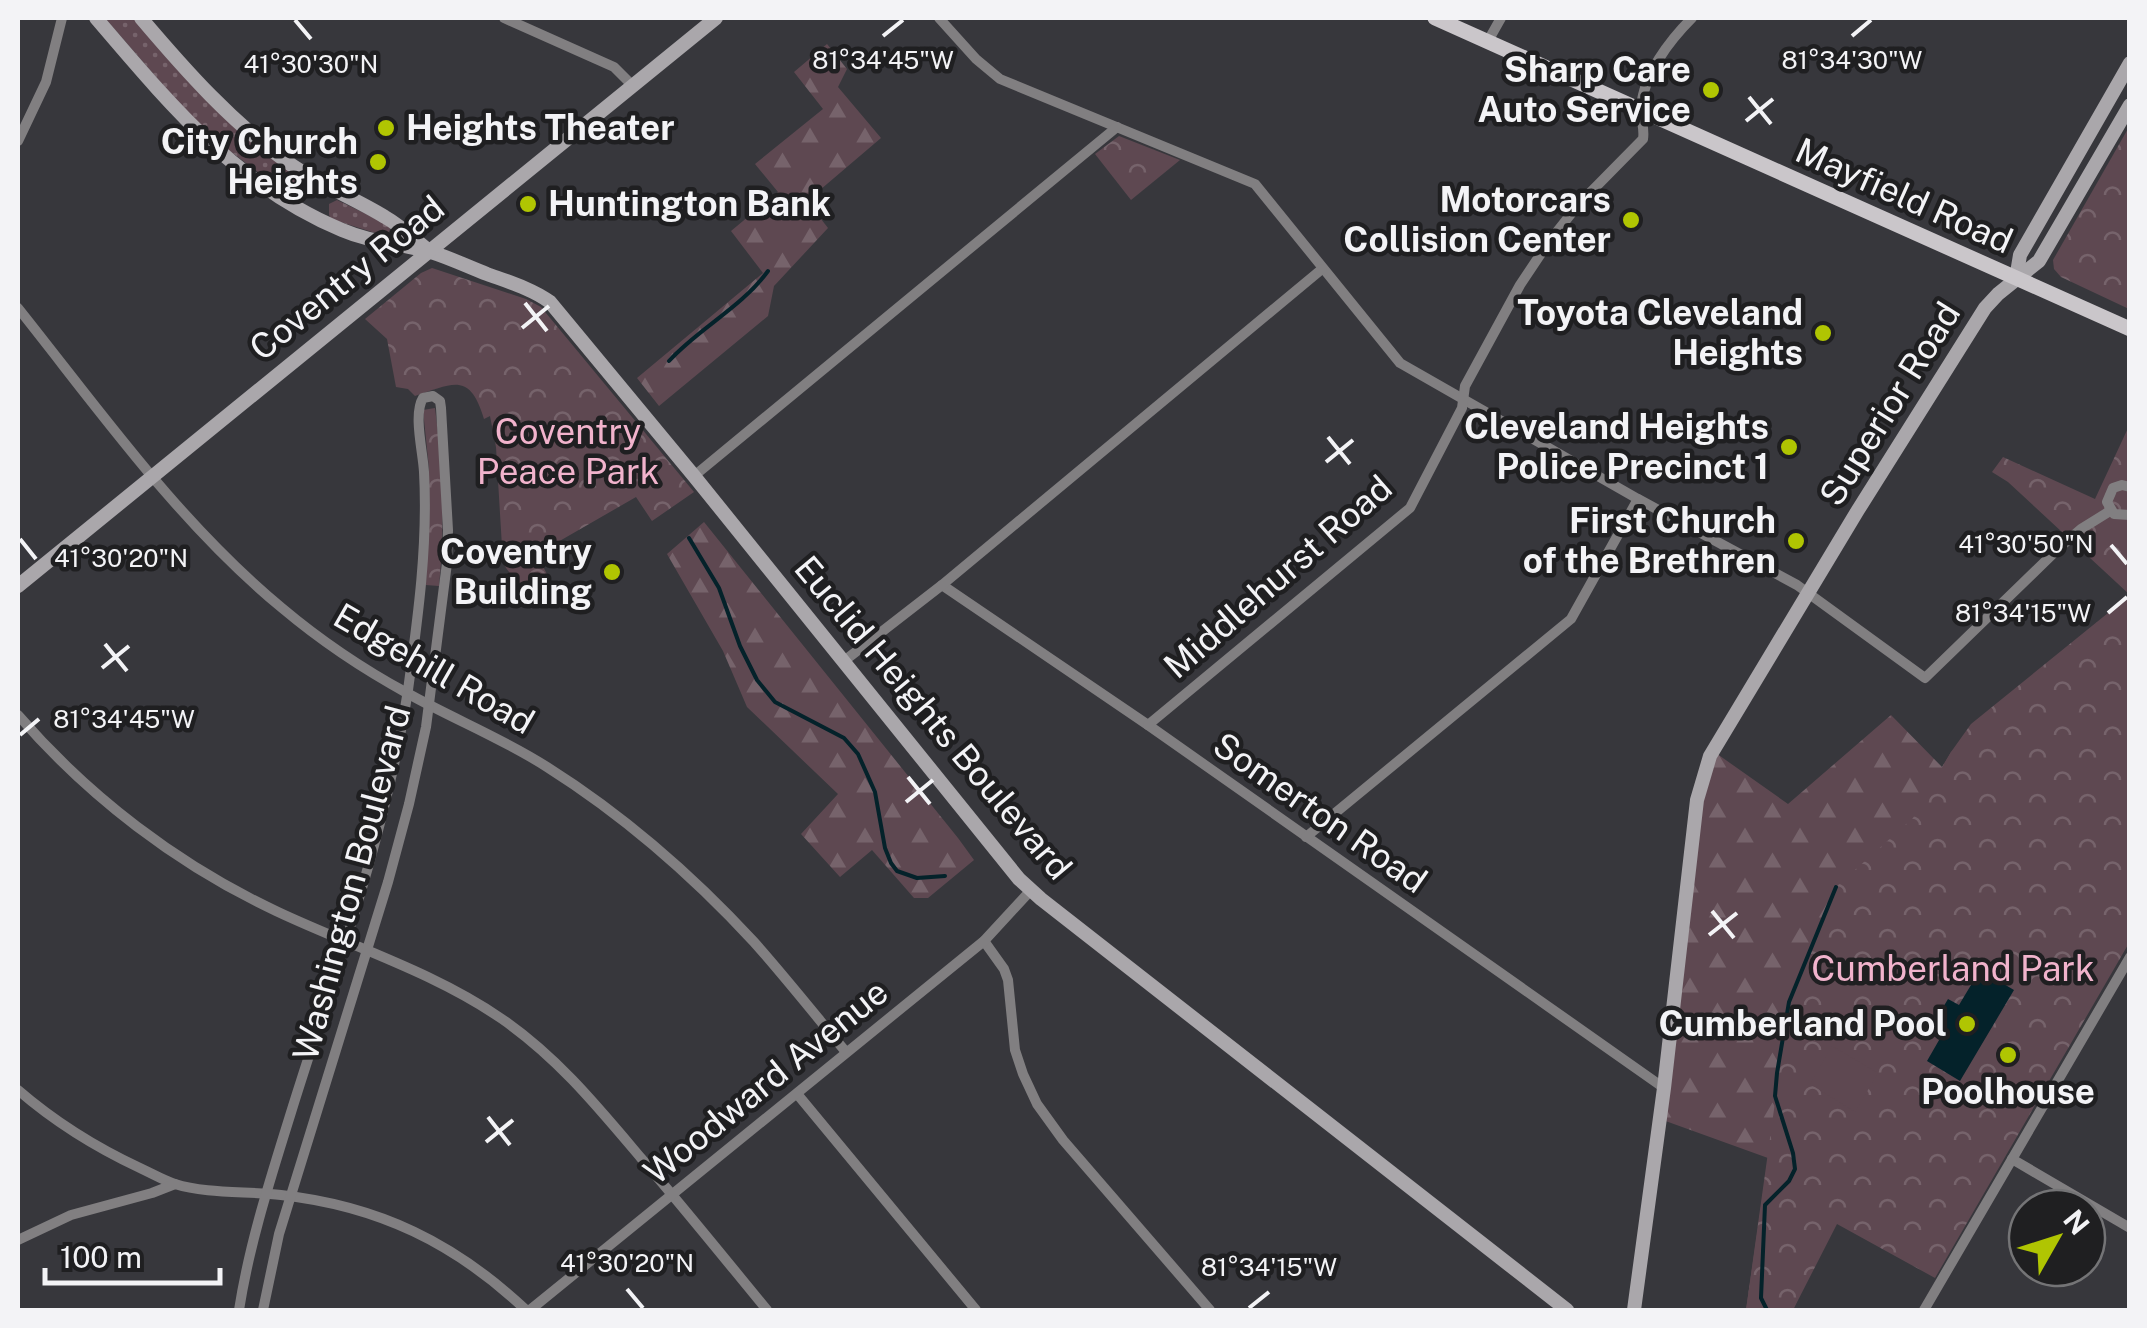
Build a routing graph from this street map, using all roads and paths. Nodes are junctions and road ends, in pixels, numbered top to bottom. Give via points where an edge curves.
1 (62, 18) edge
2 (96, 18) edge
3 (140, 18) edge
4 (504, 18) edge
5 (716, 18) edge
6 (939, 18) edge
7 (1435, 18) edge
8 (1500, 18) edge
9 (1692, 18) edge
10 (1488, 41) junction
11 (2130, 63) edge
12 (632, 85) junction
13 (2112, 97) junction
14 (2129, 106) edge
15 (1641, 110) junction
16 (1117, 127) junction
17 (18, 141) edge
18 (2062, 184) junction
19 (2078, 194) junction
20 (428, 251) junction
21 (1322, 268) junction
22 (2016, 279) junction
23 (18, 308) edge
24 (2130, 330) edge
25 (1464, 399) junction
26 (151, 476) junction
27 (694, 476) junction
28 (2130, 487) edge
29 (1638, 499) junction
30 (2110, 511) junction
31 (2130, 515) edge
32 (942, 585) junction
33 (18, 586) edge
34 (1808, 592) junction
35 (844, 661) junction
36 (407, 693) junction
37 (430, 704) junction
38 (18, 715) edge
39 (1148, 725) junction
40 (1306, 837) junction
41 (1031, 890) junction
42 (346, 940) junction
43 (984, 941) junction
44 (368, 949) junction
45 (2130, 957) edge
46 (846, 1052) junction
47 (1664, 1088) junction
48 (18, 1090) edge
49 (798, 1095) junction
50 (2012, 1159) junction
51 (175, 1184) junction
52 (266, 1193) junction
53 (672, 1195) junction
54 (290, 1196) junction
55 (2130, 1228) edge
56 (18, 1240) edge
57 (239, 1310) edge
58 (263, 1310) edge
59 (528, 1310) edge
60 (767, 1310) edge
61 (976, 1310) edge
62 (1210, 1310) edge
63 (1567, 1310) edge
64 (1634, 1310) edge
65 (1924, 1310) edge

1 - 17 street via 46,82
2 - 20 street, Euclid Heights Boulevard via 189,124 268,190 342,230
3 - 20 street, Euclid Heights Boulevard via 252,134
4 - 12 street via 614,66
5 - 12 street, Coventry Road
6 - 16 street via 1000,80
7 - 10 main road, Mayfield Road
8 - 10 street
9 - 15 street, Middlehurst Road via 1657,64
10 - 15 main road, Mayfield Road
11 - 13 street, Superior Road
12 - 20 street, Coventry Road
13 - 14 street
13 - 18 street, Superior Road
14 - 19 street, Superior Road
15 - 22 main road, Mayfield Road
15 - 25 street, Middlehurst Road via 1644,139 1548,243 1502,317
16 - 21 street via 1255,184
16 - 27 street
18 - 19 street
18 - 22 street, Superior Road via 2020,255
19 - 22 street, Superior Road via 2039,261
20 - 26 street, Coventry Road
20 - 27 street, Euclid Heights Boulevard via 550,302
21 - 25 street via 1400,362
21 - 32 street
22 - 24 main road, Mayfield Road
22 - 34 street, Superior Road via 1985,308
23 - 26 street, Edgehill Road
25 - 29 street
25 - 39 street, Middlehurst Road via 1410,508
26 - 33 street, Coventry Road
26 - 36 street, Edgehill Road via 285,611
27 - 35 street, Euclid Heights Boulevard
28 - 30 street via 2109,492
29 - 34 street
29 - 40 street via 1571,620
30 - 31 street
30 - 34 street via 2081,528 1925,678
32 - 35 street
32 - 39 street, Somerton Road
34 - 47 street, Superior Road via 1710,756 1697,800
35 - 41 street, Euclid Heights Boulevard
36 - 37 street, Edgehill Road
36 - 37 street, Washington Boulevard via 426,525 418,407 433,396 441,408 448,530
36 - 42 street, Washington Boulevard
37 - 44 street, Washington Boulevard
37 - 46 street, Edgehill Road via 550,768 647,840 754,942
38 - 42 street via 89,788 160,843 226,886
39 - 40 street, Somerton Road
40 - 47 street, Somerton Road
41 - 43 street, Woodward Avenue
41 - 63 street, Euclid Heights Boulevard
42 - 44 street
42 - 52 street, Washington Boulevard
43 - 46 street, Woodward Avenue
43 - 62 street via 1008,980 1016,1050 1036,1104
44 - 53 street via 463,994 537,1046 579,1084
44 - 54 street, Washington Boulevard
45 - 50 street
46 - 49 street, Woodward Avenue
47 - 64 street, Superior Road
48 - 51 street via 88,1142
49 - 53 street, Woodward Avenue
49 - 61 street
50 - 55 street
50 - 65 street
51 - 52 street
51 - 56 street via 70,1215
52 - 54 street
52 - 57 street, Washington Boulevard
53 - 59 street, Woodward Avenue
53 - 60 street
54 - 58 street, Washington Boulevard
54 - 59 street via 400,1225 456,1253

